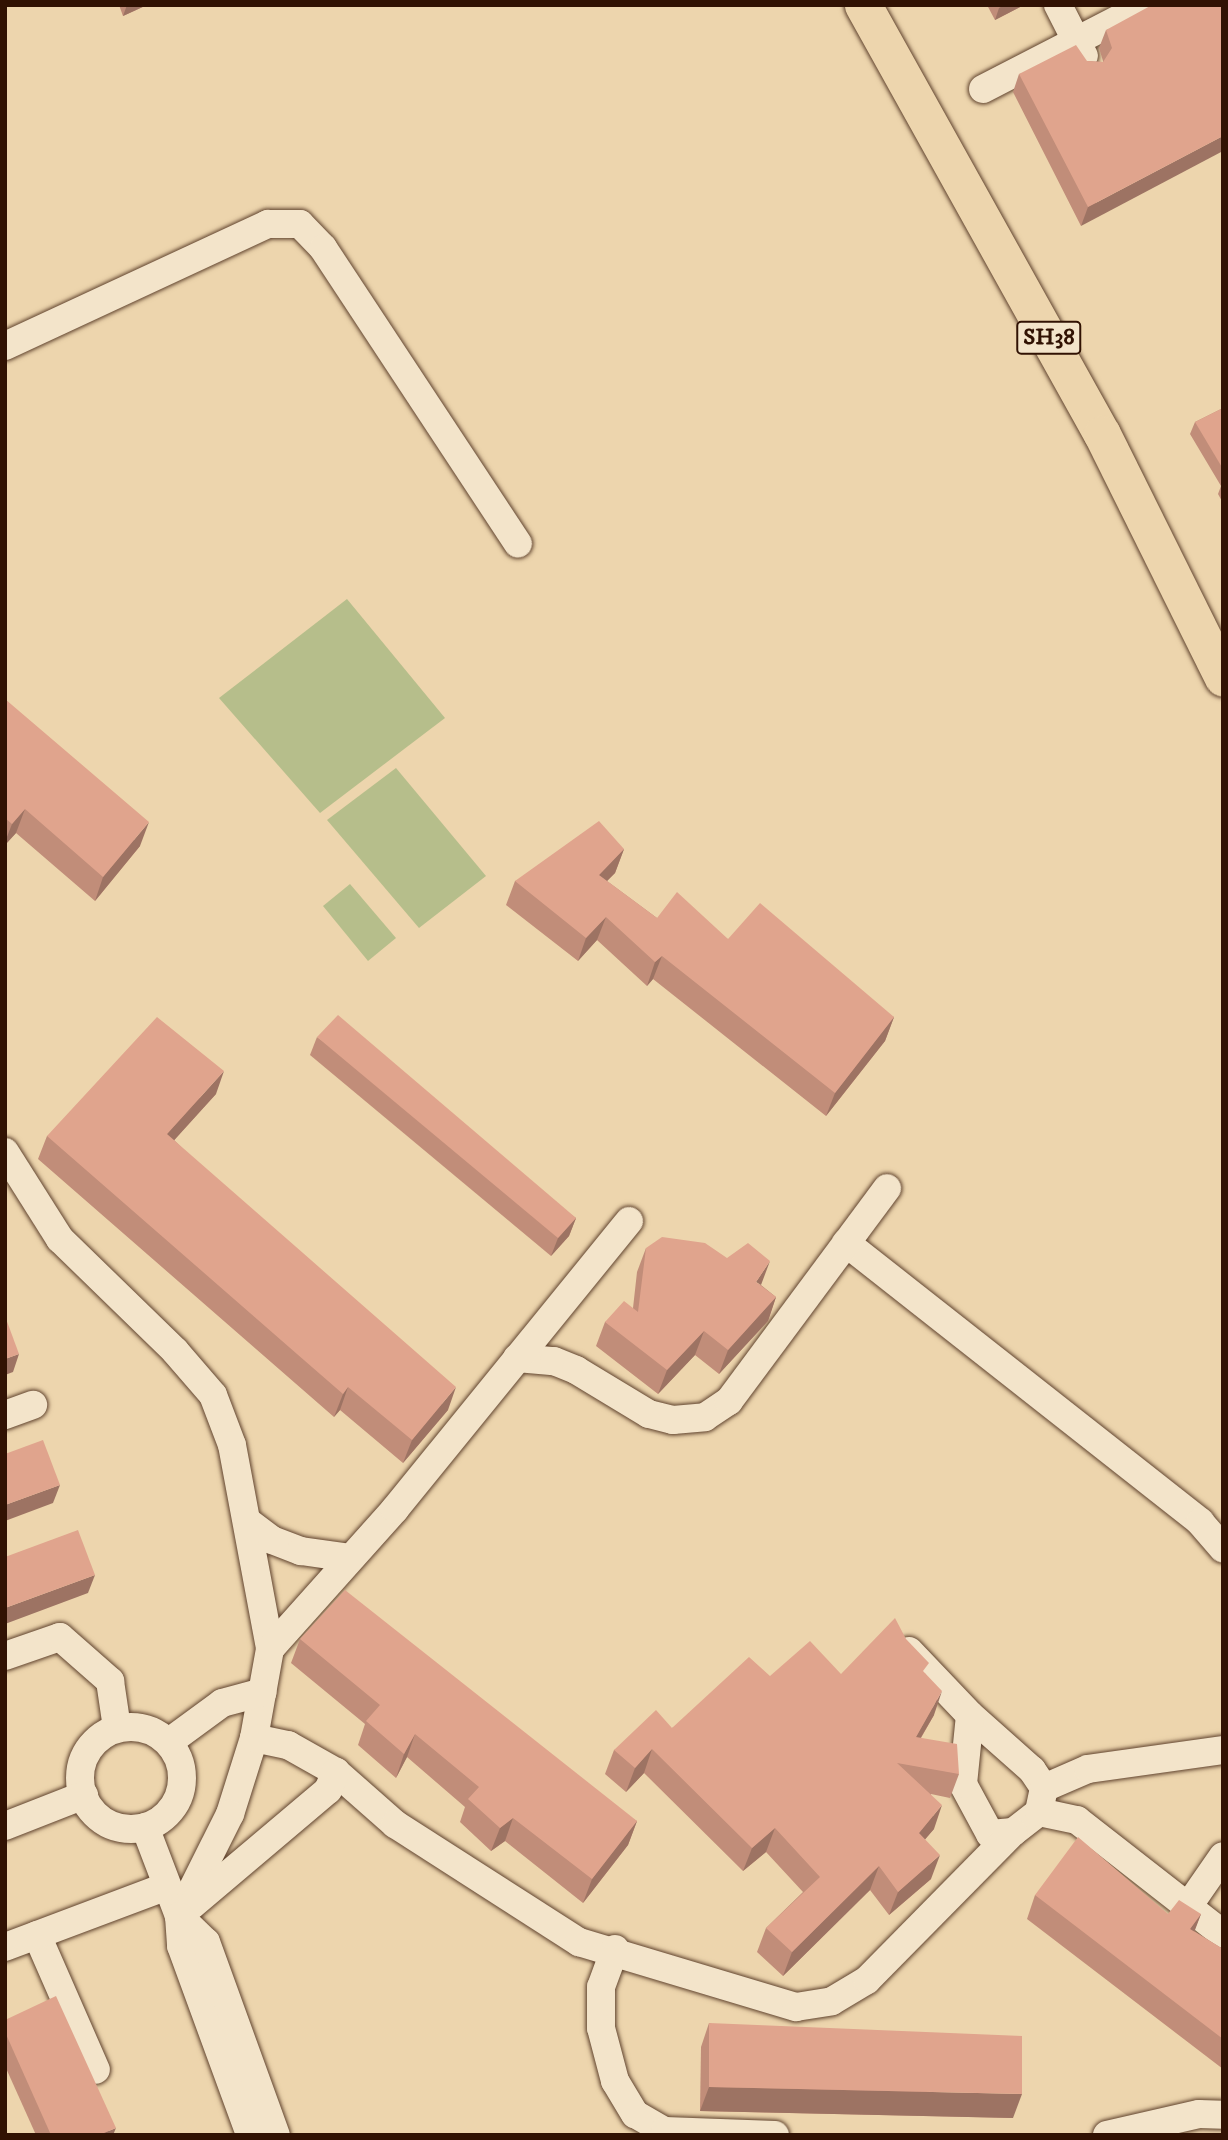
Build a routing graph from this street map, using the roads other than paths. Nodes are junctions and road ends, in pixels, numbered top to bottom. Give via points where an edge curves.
1 (863, 5) edge
2 (1058, 5) edge
3 (1146, 5) edge
4 (1082, 53) junction
5 (983, 89) dead end
6 (5, 346) edge
7 (518, 544) dead end
8 (1223, 678) edge
9 (5, 1152) edge
10 (887, 1188) dead end
11 (629, 1221) dead end
12 (846, 1243) junction
13 (517, 1358) junction
14 (33, 1405) dead end
15 (5, 1415) edge
16 (248, 1522) junction
17 (1223, 1548) edge
18 (350, 1558) junction
19 (270, 1649) junction
20 (909, 1651) edge
21 (5, 1656) edge
22 (263, 1692) junction
23 (970, 1715) junction
24 (117, 1728) junction
25 (254, 1738) junction
26 (169, 1742) junction
27 (1223, 1750) edge
28 (336, 1772) junction
29 (83, 1795) junction
30 (1042, 1800) junction
31 (5, 1826) edge
32 (145, 1827) junction
33 (1013, 1832) junction
34 (1223, 1856) edge
35 (167, 1885) junction
36 (1187, 1908) junction
37 (179, 1916) junction
38 (1223, 1934) edge
39 (37, 1935) junction
40 (5, 1947) edge
41 (615, 1949) junction
42 (96, 2070) dead end
43 (1223, 2115) edge
44 (250, 2135) edge
45 (276, 2135) edge
46 (775, 2135) edge
47 (1107, 2135) edge

1 - 8 main road, SH38 via 1102,434
2 - 4 street
3 - 4 street
4 - 5 street
6 - 7 street via 268,224 300,224 323,248
9 - 16 street via 60,1239 214,1395 232,1445
10 - 12 street
11 - 13 street
12 - 13 street via 729,1401 705,1417 673,1420 649,1414 576,1370 554,1361
12 - 17 street via 1200,1522
13 - 18 street
14 - 15 street
16 - 18 street via 272,1540 301,1551
16 - 19 street
18 - 19 street
19 - 22 street
20 - 23 street
21 - 24 street via 61,1637 110,1681
22 - 25 street
22 - 26 street via 222,1703
23 - 30 street via 1032,1770
23 - 33 street via 963,1784 990,1835
24 - 26 street via 145,1728
24 - 29 street via 105,1733 86,1753 81,1769
25 - 28 street via 288,1745
25 - 37 street via 220,1838
26 - 32 street via 178,1756 181,1791 174,1807
27 - 30 street via 1088,1769
28 - 37 street via 328,1790
28 - 41 street via 395,1824 579,1942
29 - 31 street
29 - 32 street via 96,1816 109,1824 123,1829
30 - 33 street
30 - 36 street via 1077,1820
32 - 35 street
33 - 41 street via 867,1980 832,2001 796,2007
34 - 36 street
35 - 37 street
35 - 39 street
36 - 38 street
37 - 44 street via 181,1947
37 - 45 street via 206,1942
39 - 40 street
39 - 42 street
41 - 46 street via 601,1987 601,2028 615,2081 635,2114 665,2131
43 - 47 street via 1199,2114

